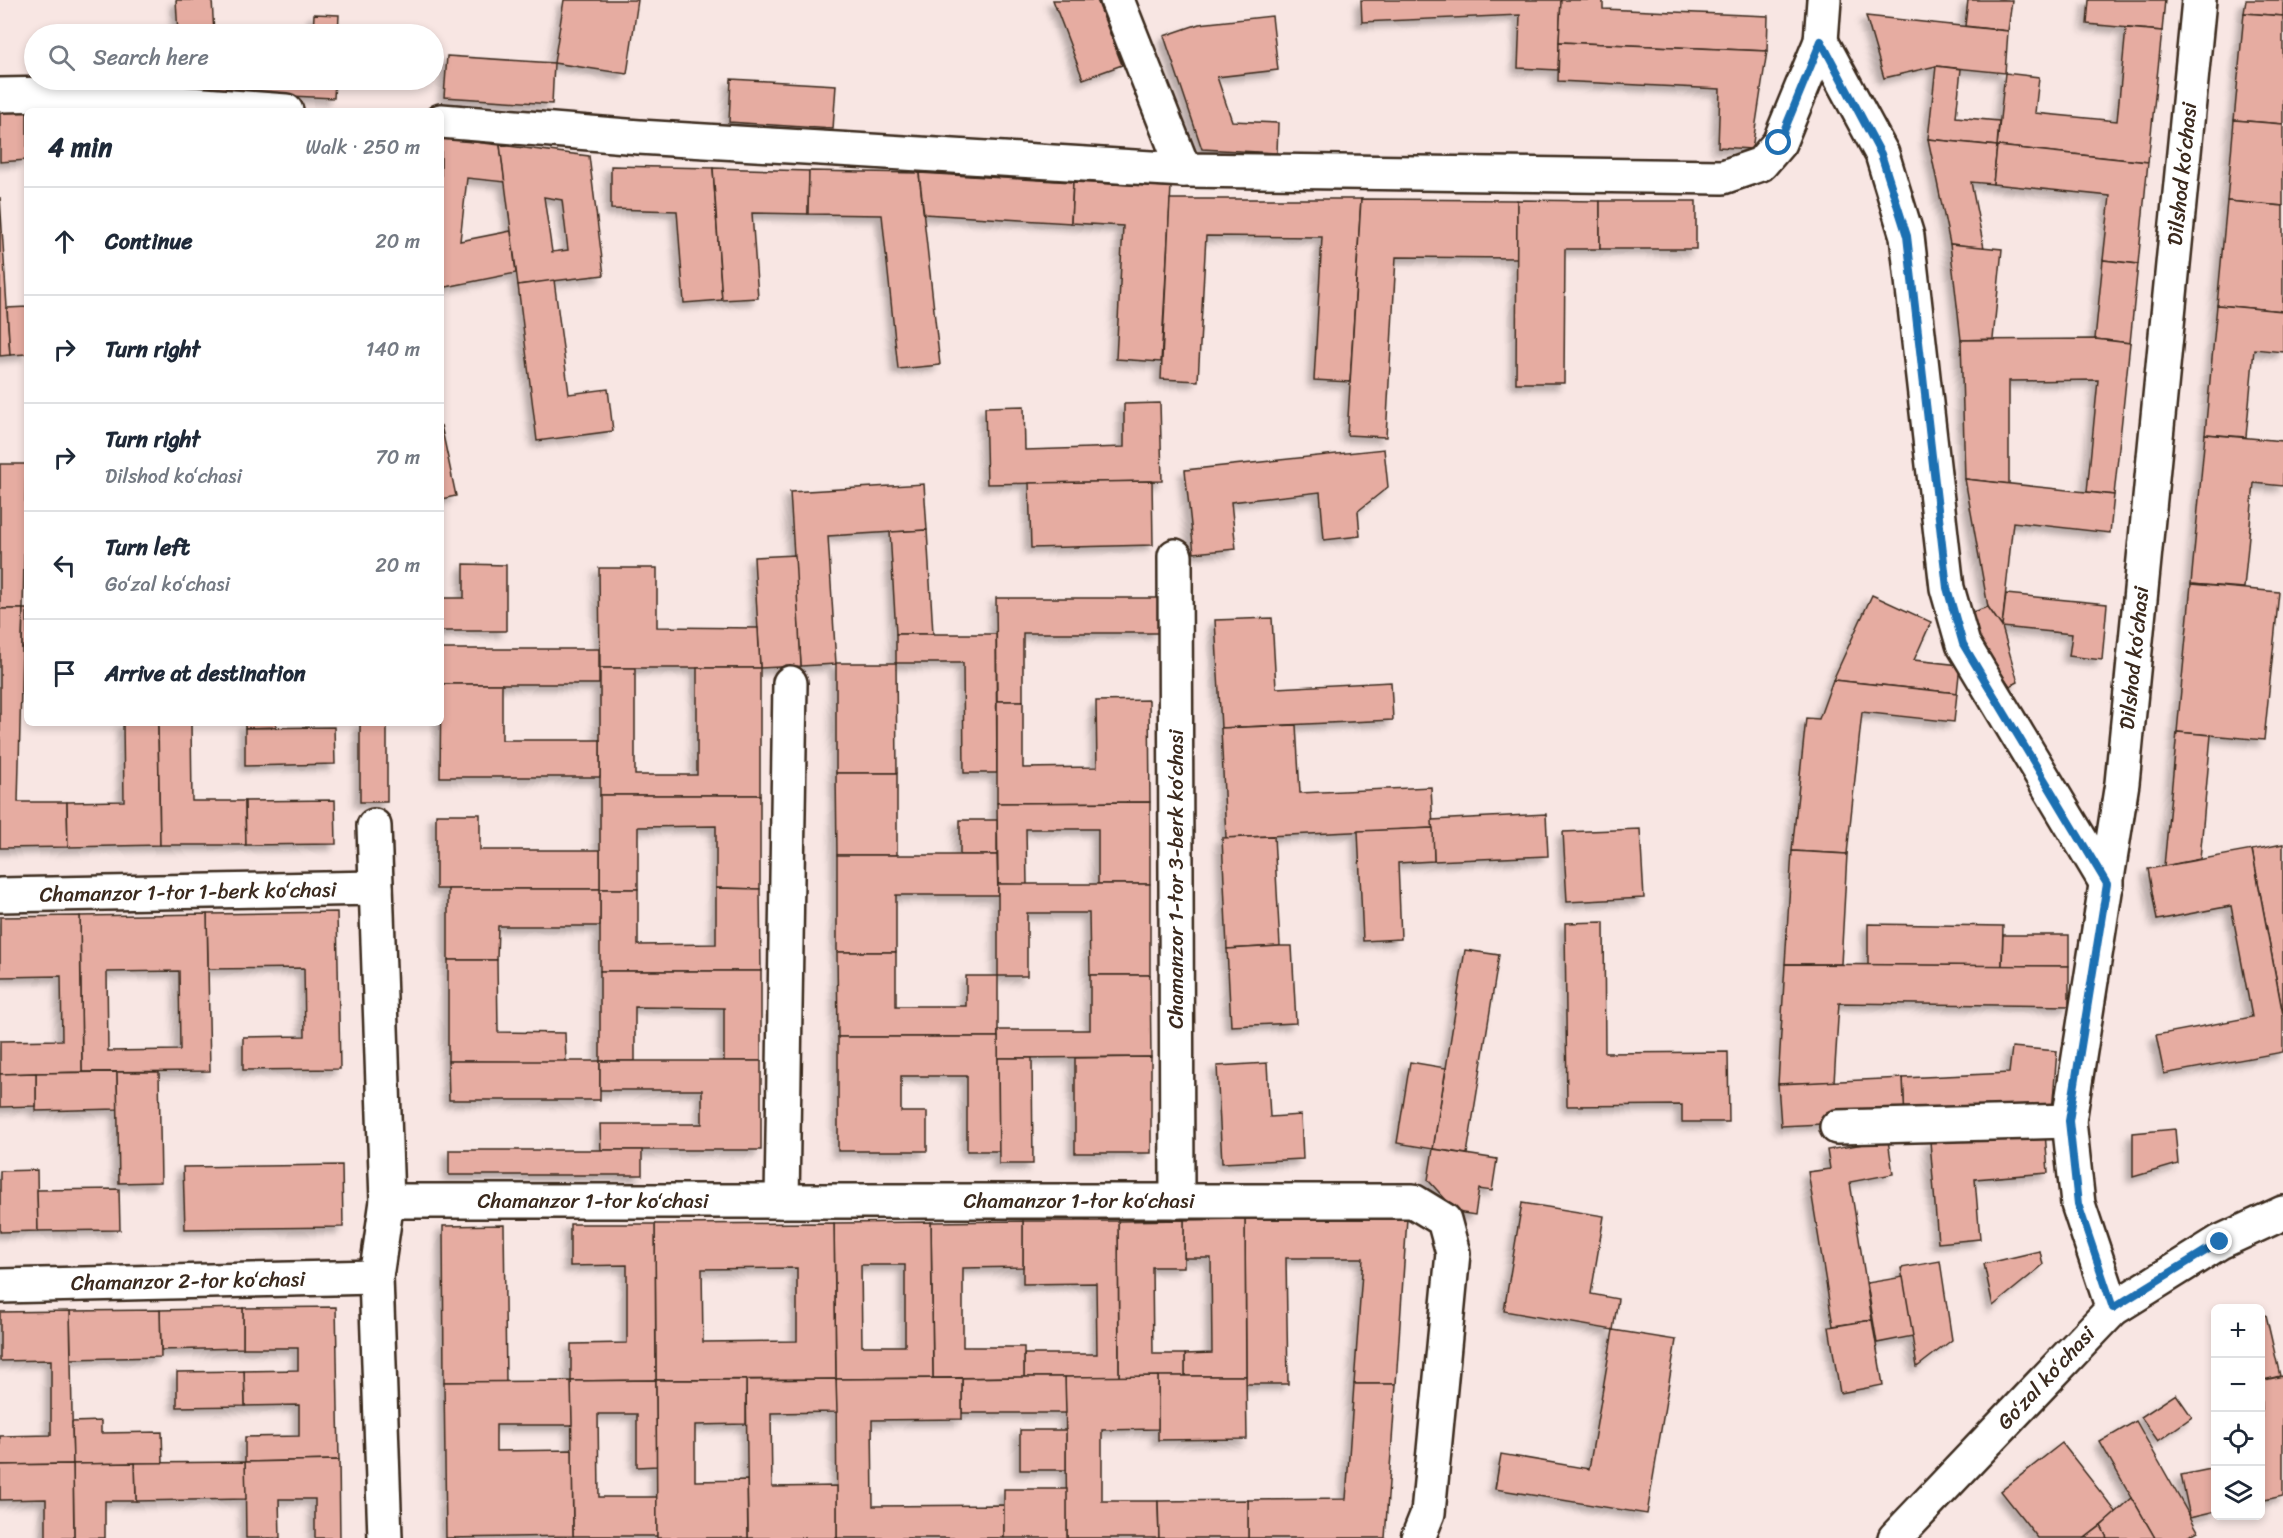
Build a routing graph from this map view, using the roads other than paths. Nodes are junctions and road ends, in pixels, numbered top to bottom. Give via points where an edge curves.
1 (1117, 0) edge
2 (1824, 0) edge
3 (2199, 0) edge
4 (1821, 41) junction
5 (0, 95) edge
6 (245, 108) edge
7 (444, 121) edge
8 (1184, 170) junction
9 (1175, 556) dead end
10 (790, 683) dead end
11 (374, 826) dead end
12 (2107, 884) junction
13 (376, 888) junction
14 (0, 896) edge
15 (2069, 1121) junction
16 (1837, 1127) dead end
17 (387, 1201) junction
18 (782, 1201) junction
19 (1177, 1201) junction
20 (2283, 1213) edge
21 (376, 1276) junction
22 (0, 1286) edge
23 (2113, 1308) junction
24 (385, 1538) edge
25 (1418, 1538) edge
26 (1895, 1538) edge

1 - 8 street
2 - 4 street
3 - 12 street, Dilshod koʻchasi via 2122,783
4 - 8 street via 1779,143 1761,164 1723,177
4 - 12 street via 1881,154 1907,236 1947,588 1963,644
5 - 6 street via 52,94
7 - 8 street
9 - 19 street, Chamanzor 1-tor 3-berk koʻchasi
10 - 18 street
11 - 13 street
12 - 15 street, Dilshod koʻchasi
13 - 14 street, Chamanzor 1-tor 1-berk koʻchasi
13 - 17 street
15 - 16 street
15 - 23 street, Dilshod koʻchasi via 2078,1204
17 - 18 street, Chamanzor 1-tor koʻchasi
17 - 21 street
18 - 19 street, Chamanzor 1-tor koʻchasi
19 - 25 street, Chamanzor 1-tor koʻchasi via 1413,1201 1444,1220 1453,1253 1428,1513
20 - 23 street, Goʻzal koʻchasi via 2220,1242
21 - 22 street, Chamanzor 2-tor koʻchasi
21 - 24 street
23 - 26 street, Goʻzal koʻchasi

